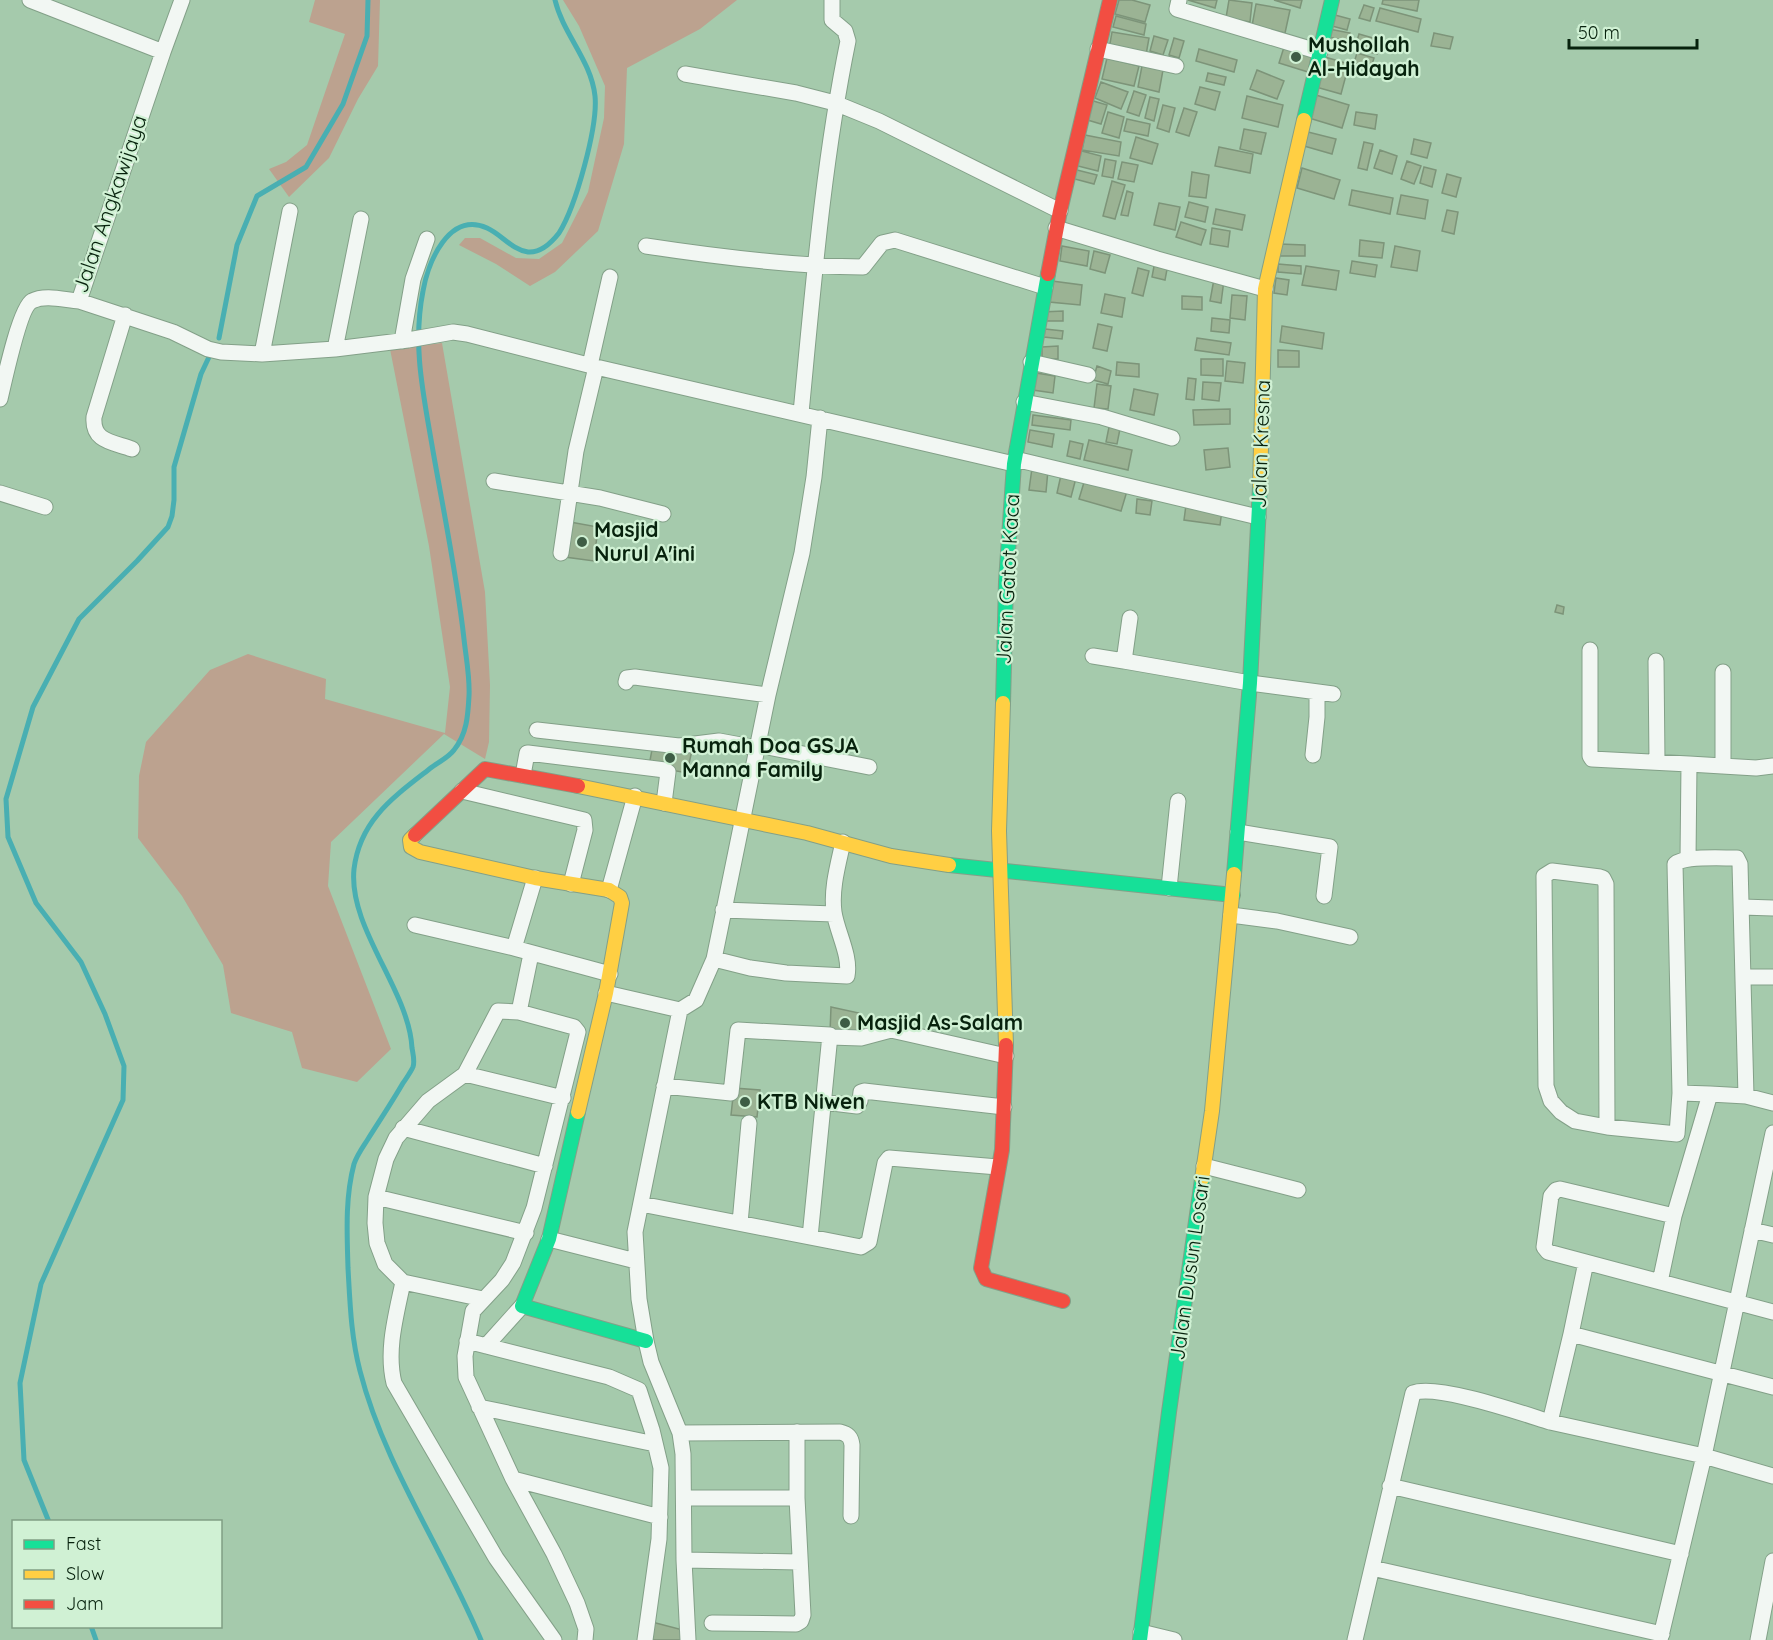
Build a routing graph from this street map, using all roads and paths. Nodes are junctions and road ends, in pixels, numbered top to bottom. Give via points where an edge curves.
1 (30, 0) edge
2 (182, 0) edge
3 (832, 0) edge
4 (1110, 0) edge
5 (1179, 0) edge
6 (1332, 0) edge
7 (1098, 50) junction
8 (163, 52) junction
9 (1320, 52) junction
10 (1176, 66) dead end
11 (685, 74) dead end
12 (835, 103) junction
13 (290, 210) dead end
14 (1060, 211) junction
15 (361, 219) dead end
16 (1056, 228) junction
17 (427, 239) dead end
18 (646, 246) dead end
19 (816, 266) junction
20 (610, 277) dead end
21 (1045, 287) junction
22 (1265, 289) junction
23 (79, 301) junction
24 (125, 315) junction
25 (405, 340) junction
26 (335, 349) junction
27 (262, 354) junction
28 (1031, 362) junction
29 (593, 366) junction
30 (1088, 375) dead end
31 (0, 399) edge
32 (1024, 402) junction
33 (801, 413) junction
34 (820, 418) junction
35 (1172, 438) dead end
36 (132, 449) dead end
37 (1014, 461) junction
38 (494, 481) dead end
39 (0, 493) edge
40 (569, 493) junction
41 (45, 507) dead end
42 (663, 514) dead end
43 (1258, 517) junction
44 (561, 553) dead end
45 (1130, 618) dead end
46 (1590, 650) dead end
47 (1094, 656) dead end
48 (1124, 661) junction
49 (1656, 661) dead end
50 (1723, 672) dead end
51 (626, 682) dead end
52 (1250, 683) junction
53 (1317, 692) junction
54 (1333, 694) dead end
55 (768, 695) junction
56 (537, 730) dead end
57 (758, 747) junction
58 (1313, 755) dead end
59 (1657, 762) junction
60 (1689, 764) junction
61 (1723, 766) junction
62 (1773, 766) edge
63 (869, 767) dead end
64 (523, 775) junction
65 (462, 791) junction
66 (635, 796) junction
67 (1178, 801) dead end
68 (664, 802) junction
69 (741, 819) junction
70 (1238, 832) junction
71 (843, 842) junction
72 (1688, 859) junction
73 (1001, 871) junction
74 (535, 878) junction
75 (571, 884) junction
76 (1169, 888) junction
77 (609, 890) junction
78 (1233, 895) junction
79 (1324, 896) dead end
80 (1742, 908) junction
81 (1773, 908) edge
82 (723, 910) junction
83 (834, 914) junction
84 (1231, 915) junction
85 (415, 925) dead end
86 (1350, 937) dead end
87 (514, 948) junction
88 (531, 954) junction
89 (714, 959) junction
90 (610, 974) junction
91 (1743, 977) junction
92 (1773, 977) edge
93 (606, 993) junction
94 (680, 1010) junction
95 (519, 1012) junction
96 (830, 1037) junction
97 (1006, 1056) junction
98 (465, 1074) junction
99 (664, 1086) junction
100 (1680, 1093) junction
101 (1710, 1094) junction
102 (1746, 1096) junction
103 (563, 1098) junction
104 (824, 1102) junction
105 (1773, 1103) edge
106 (1004, 1107) junction
107 (749, 1123) dead end
108 (1607, 1127) junction
109 (403, 1128) junction
110 (1773, 1133) edge
111 (1677, 1134) junction
112 (1696, 1138) junction
113 (545, 1166) junction
114 (1204, 1166) junction
115 (998, 1167) junction
116 (1298, 1190) dead end
117 (376, 1197) junction
118 (640, 1204) junction
119 (1674, 1216) junction
120 (740, 1223) junction
121 (1752, 1230) junction
122 (526, 1233) junction
123 (1773, 1235) edge
124 (810, 1237) junction
125 (549, 1239) junction
126 (636, 1261) junction
127 (1586, 1262) junction
128 (1659, 1281) junction
129 (403, 1282) junction
130 (483, 1299) junction
131 (1063, 1300) dead end
132 (1737, 1303) junction
133 (522, 1306) junction
134 (1773, 1312) edge
135 (1571, 1334) junction
136 (467, 1341) junction
137 (646, 1341) junction
138 (486, 1346) junction
139 (1722, 1374) junction
140 (1773, 1387) edge
141 (479, 1407) junction
142 (1550, 1422) junction
143 (797, 1432) junction
144 (680, 1434) junction
145 (655, 1444) junction
146 (1704, 1456) junction
147 (1773, 1476) edge
148 (513, 1479) junction
149 (1390, 1486) junction
150 (684, 1498) junction
151 (797, 1498) junction
152 (851, 1516) dead end
153 (660, 1517) junction
154 (1681, 1554) junction
155 (684, 1560) junction
156 (1773, 1561) edge
157 (799, 1562) junction
158 (1372, 1568) junction
159 (712, 1623) dead end
160 (1141, 1636) edge
161 (1661, 1637) edge
162 (554, 1640) edge
163 (585, 1640) edge
164 (645, 1640) edge
165 (688, 1640) edge
166 (1174, 1640) edge
167 (1355, 1640) edge
168 (1758, 1640) edge

1 - 8 street
2 - 8 street, Jalan Angkawijaya
3 - 12 street via 832,21 844,31 848,41
4 - 7 street, Jalan Gatot Kaca
5 - 9 street via 1177,9
6 - 9 street, Jalan Kresna
7 - 10 street
7 - 14 street, Jalan Gatot Kaca
8 - 23 street, Jalan Angkawijaya
9 - 22 street, Jalan Kresna
11 - 12 street
12 - 14 street
12 - 19 street
13 - 27 street
14 - 16 street, Jalan Gatot Kaca
15 - 26 street
16 - 21 street, Jalan Gatot Kaca
16 - 22 street
17 - 25 street via 415,271
18 - 19 street
19 - 21 street via 863,267 882,243 895,240
19 - 33 street
20 - 29 street
21 - 28 street, Jalan Gatot Kaca
22 - 43 street, Jalan Kresna
23 - 24 street
23 - 31 street, Jalan Angkawijaya via 46,298 28,304
24 - 27 street via 208,349
24 - 36 street via 94,428 103,439
25 - 26 street
25 - 29 street via 467,333
26 - 27 street
28 - 30 street
28 - 32 street, Jalan Gatot Kaca
29 - 33 street
29 - 40 street
32 - 35 street via 1102,417
32 - 37 street, Jalan Gatot Kaca
33 - 34 street
34 - 37 street
34 - 55 street via 802,553
37 - 43 street
37 - 73 street, Jalan Gatot Kaca via 1006,582
38 - 40 street
39 - 41 street
40 - 42 street
40 - 44 street
43 - 52 street, Jalan Kresna
45 - 48 street
46 - 59 street via 1590,756
47 - 48 street
48 - 52 street
49 - 59 street
50 - 61 street
51 - 55 street via 627,678 635,677
52 - 53 street
52 - 70 street, Jalan Kresna
53 - 54 street
53 - 58 street
55 - 57 street
56 - 57 street via 679,746 719,741
57 - 63 street
57 - 69 street
59 - 60 street
60 - 61 street
60 - 72 street
61 - 62 street
64 - 65 street via 484,769
64 - 66 street
64 - 68 street via 527,753 665,770 668,772
65 - 74 street via 410,840 411,847
65 - 75 street via 584,820
66 - 68 street
66 - 77 street
67 - 76 street
68 - 69 street
69 - 71 street
69 - 82 street
70 - 78 street, Jalan Kresna
70 - 79 street via 1330,847
71 - 73 street via 891,856
71 - 83 street
72 - 80 street via 1737,858
72 - 100 street via 1675,864
73 - 76 street
73 - 97 street, Jalan Gatot Kaca
74 - 75 street
74 - 87 street
75 - 77 street
76 - 78 street
77 - 90 street via 622,903
78 - 84 street, Jalan Dusun Losari
80 - 81 street
80 - 91 street
82 - 83 street
82 - 89 street
83 - 89 street via 847,961 845,977 777,972
84 - 86 street
84 - 114 street, Jalan Dusun Losari
85 - 87 street
87 - 88 street
88 - 90 street
88 - 95 street
89 - 94 street via 696,1000
90 - 93 street
91 - 92 street
91 - 102 street
93 - 94 street
93 - 125 street
94 - 99 street
95 - 98 street via 498,1011
95 - 103 street via 574,1027 578,1032
96 - 97 street via 861,1038 891,1030
96 - 99 street via 738,1030 731,1093
96 - 104 street
97 - 106 street, Jalan Gatot Kaca
98 - 103 street
98 - 109 street via 428,1101
99 - 118 street
100 - 101 street
100 - 111 street
101 - 102 street
101 - 112 street
102 - 105 street
103 - 113 street
104 - 106 street via 857,1106 864,1091
104 - 124 street
106 - 115 street, Jalan Gatot Kaca
107 - 120 street
108 - 108 street via 1606,884 1600,877 1552,871 1544,876 1545,1086 1561,1112 1575,1121
108 - 111 street
109 - 113 street
109 - 117 street via 386,1159
110 - 121 street
111 - 112 street
112 - 119 street
113 - 122 street
114 - 116 street
114 - 160 street, Jalan Dusun Losari
115 - 124 street via 889,1158 867,1245
115 - 131 street, Jalan Gatot Kaca via 981,1268 983,1276
117 - 122 street
117 - 129 street via 380,1253
118 - 120 street
118 - 126 street via 635,1232
119 - 127 street via 1556,1190 1551,1196 1544,1247 1548,1252
119 - 128 street
120 - 124 street
121 - 123 street
121 - 132 street
122 - 130 street via 502,1280
125 - 126 street
125 - 133 street
126 - 137 street
127 - 128 street
127 - 135 street
128 - 132 street
129 - 130 street
129 - 162 street via 391,1344 394,1383 496,1558
130 - 136 street via 473,1311
132 - 134 street
132 - 139 street
133 - 137 street
133 - 138 street
135 - 139 street
135 - 142 street
136 - 138 street
136 - 141 street via 466,1377
137 - 144 street
138 - 145 street via 609,1377 639,1390
139 - 140 street
139 - 146 street
141 - 145 street
141 - 148 street
142 - 146 street
142 - 149 street via 1429,1390 1413,1393
143 - 144 street
143 - 151 street
143 - 152 street via 840,1432 851,1438
144 - 150 street
145 - 153 street via 661,1468
146 - 147 street
146 - 154 street
148 - 153 street
148 - 163 street via 577,1603 586,1629
149 - 154 street
149 - 158 street
150 - 151 street
150 - 155 street
151 - 157 street
153 - 164 street
154 - 161 street
155 - 157 street
155 - 165 street
156 - 168 street
157 - 159 street via 801,1621
158 - 161 street
158 - 167 street
160 - 166 street

